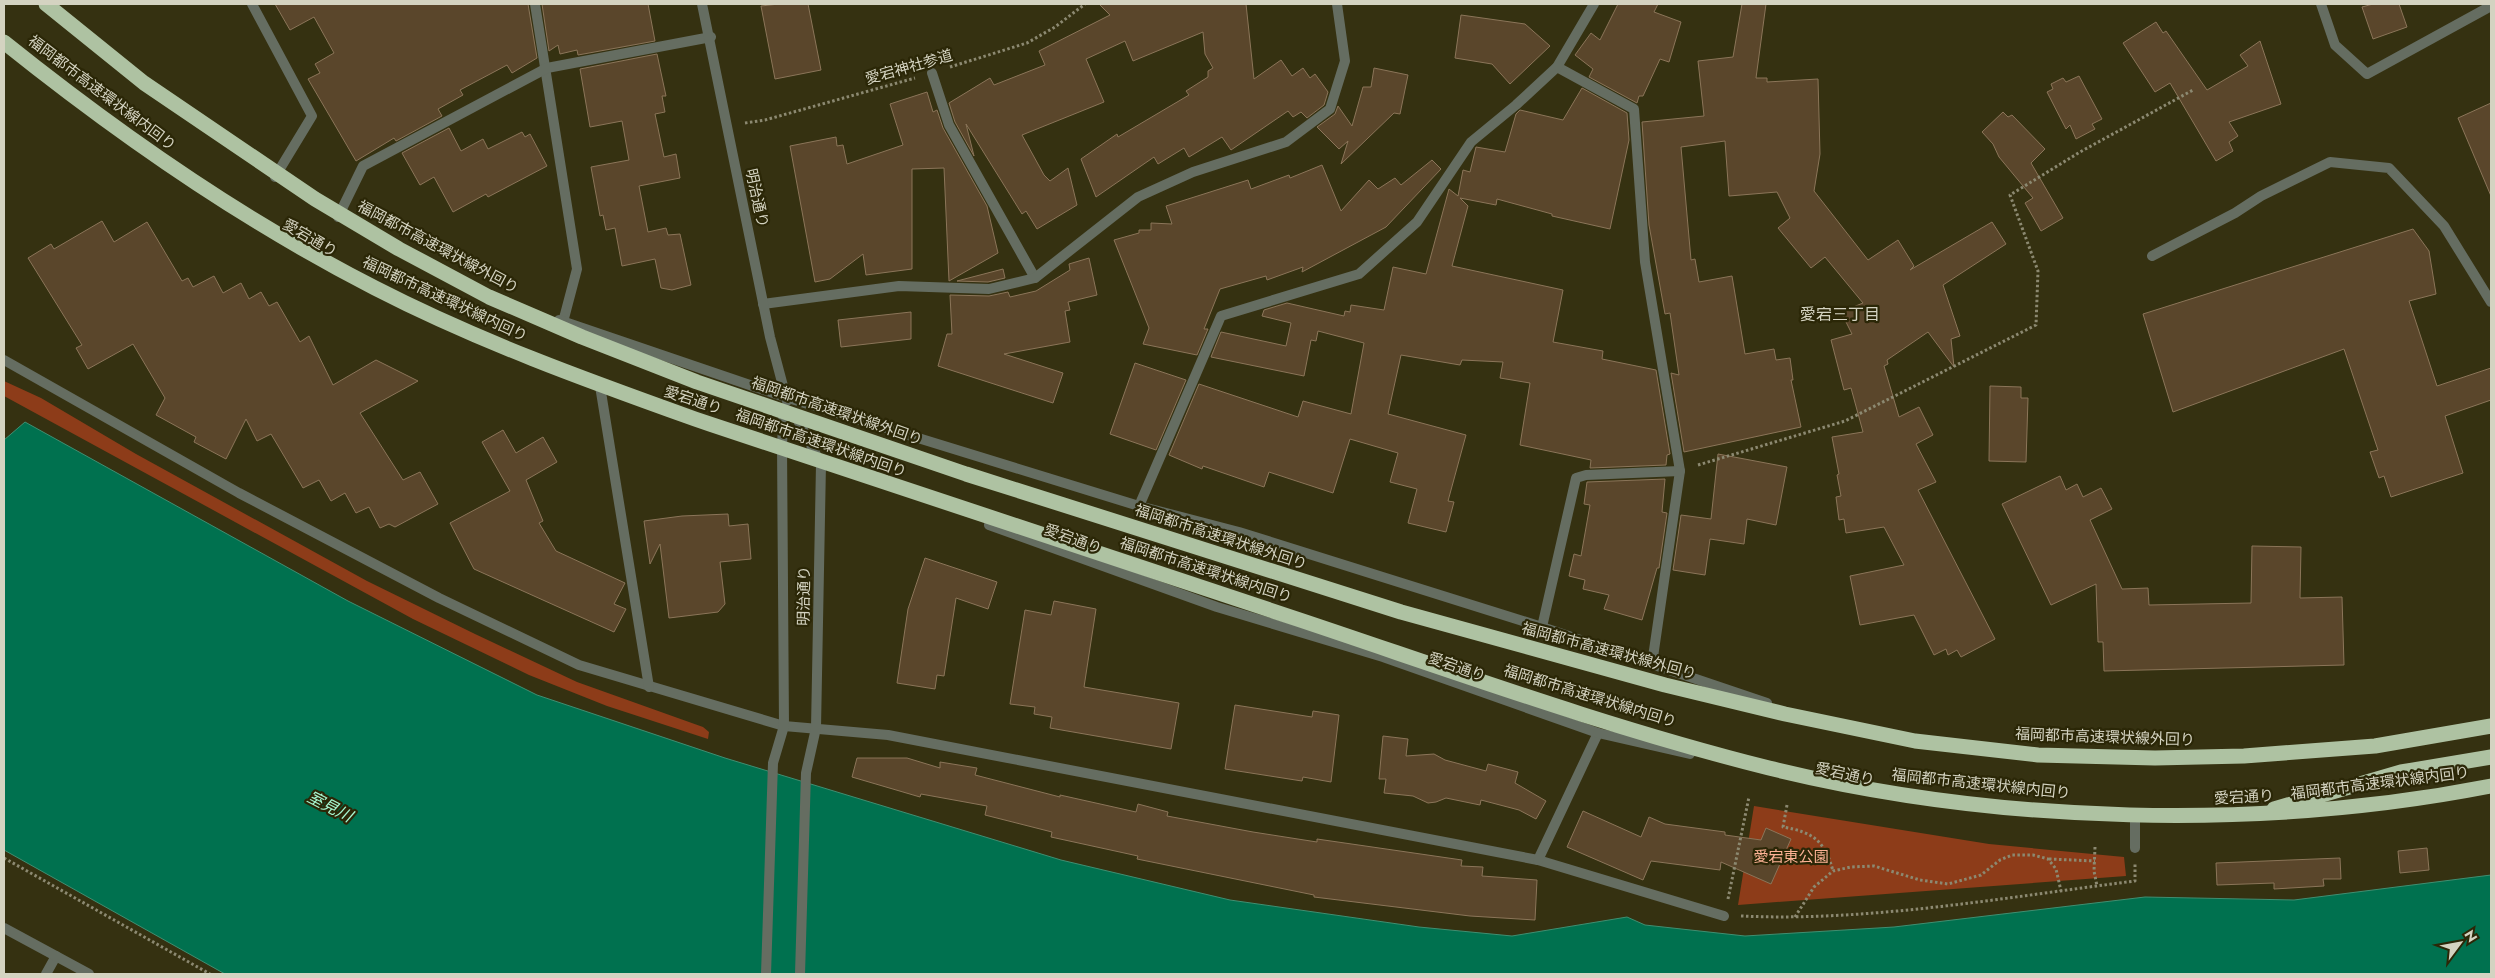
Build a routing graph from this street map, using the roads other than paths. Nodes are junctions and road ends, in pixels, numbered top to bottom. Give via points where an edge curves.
1 (39, 4) edge
2 (46, 4) edge
3 (252, 4) edge
4 (535, 4) edge
5 (702, 4) edge
6 (1337, 4) edge
7 (1594, 4) edge
8 (2321, 4) edge
9 (2488, 6) edge
10 (4, 37) edge
11 (711, 37) junction
12 (4, 42) edge
13 (1557, 67) junction
14 (547, 68) junction
15 (932, 73) road end
16 (275, 177) junction
17 (338, 217) junction
18 (2152, 256) dead end
19 (1035, 278) junction
20 (2491, 302) edge
21 (763, 304) junction
22 (563, 322) junction
23 (4, 360) edge
24 (600, 386) junction
25 (785, 397) junction
26 (782, 445) junction
27 (821, 464) junction
28 (1680, 471) junction
29 (1139, 506) junction
30 (1542, 627) junction
31 (1652, 664) junction
32 (649, 687) junction
33 (784, 726) junction
34 (2491, 726) edge
35 (816, 728) junction
36 (1598, 733) junction
37 (2491, 757) edge
38 (2491, 787) edge
39 (2266, 812) junction
40 (2135, 818) junction
41 (2135, 848) dead end
42 (1538, 860) junction
43 (1724, 916) road end
44 (4, 928) edge
45 (56, 956) junction
46 (46, 974) edge
47 (89, 974) edge
48 (766, 974) edge
49 (800, 974) edge

1 - 16 street via 154,93
2 - 34 highway, 福岡都市高速環状線外回り, bridge via 144,83 315,199 399,249 490,297 707,385 966,474 1401,612 1665,685 1785,714 1915,740 2038,755 2244,756 2375,746
3 - 16 street via 312,116
4 - 14 street
5 - 11 street, 明治通り
6 - 19 street via 1345,61 1330,109 1286,142 1193,172 1138,197
7 - 13 street
8 - 9 street via 2335,44 2367,74
10 - 24 street, 愛宕通り via 122,132 232,210 329,267 462,336
11 - 14 street
11 - 21 street, 明治通り
12 - 38 highway, 福岡都市高速環状線内回り, bridge via 111,124 203,188 375,288 489,341 570,375 695,419 1611,722 1769,768 1840,783 1906,795 2072,812 2162,815 2320,810
13 - 28 street via 1634,109 1645,262
13 - 29 street via 1471,142 1417,222 1359,274 1221,316
14 - 17 street via 363,166
14 - 22 street via 577,269
15 - 19 street via 949,125
16 - 17 street
17 - 22 street
18 - 20 street via 2235,213 2260,196 2330,162 2389,168 2444,226
19 - 21 street via 989,290 899,286
21 - 25 street, 明治通り
22 - 25 street
23 - 32 street via 239,493 439,598 579,665
24 - 26 street, 愛宕通り
24 - 32 street
25 - 26 street, 明治通り
25 - 27 street, 明治通り
25 - 29 street
26 - 27 street, 愛宕通り
26 - 33 street, 明治通り
27 - 35 street, 明治通り
27 - 36 street, 愛宕通り via 1217,607 1382,657
28 - 30 street via 1576,478
28 - 31 street
29 - 30 street via 1239,532
30 - 31 street
31 - 34 street via 1762,701 1884,731 2006,750 2129,759 2264,758 2406,741
32 - 33 street
33 - 35 street
33 - 48 street, 明治通り via 773,763
35 - 42 street via 888,735
35 - 49 street, 明治通り via 806,773
36 - 40 street, 愛宕通り via 1872,795 2004,811
36 - 42 street
37 - 39 highway via 2401,772
38 - 39 street, 愛宕通り via 2414,800
39 - 40 street, 愛宕通り
40 - 41 street
42 - 43 street
44 - 45 street
45 - 46 street
45 - 47 street

